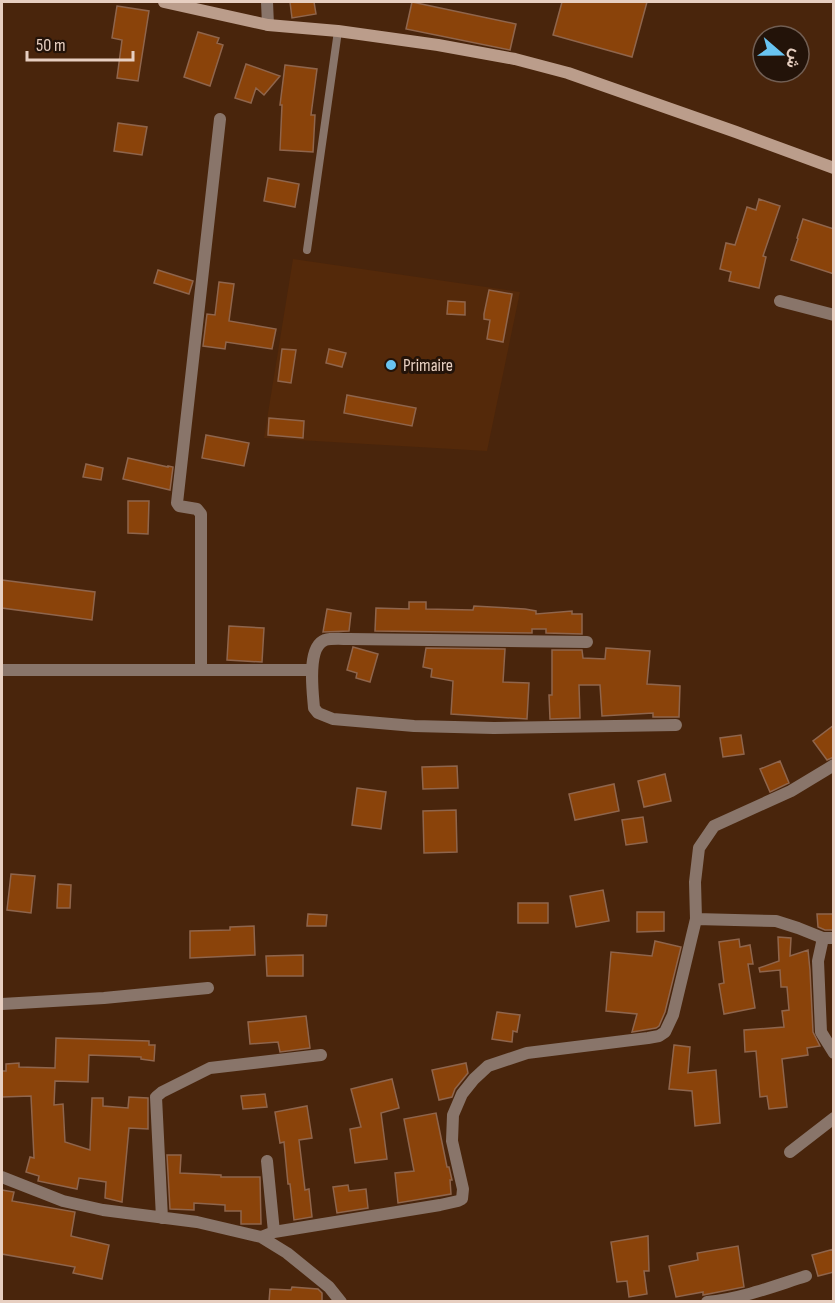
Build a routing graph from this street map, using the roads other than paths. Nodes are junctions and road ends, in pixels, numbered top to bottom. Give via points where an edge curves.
1 (164, 2) edge
2 (267, 2) edge
3 (268, 25) junction
4 (338, 31) junction
5 (220, 119) dead end
6 (834, 168) edge
7 (307, 250) dead end
8 (780, 301) dead end
9 (834, 315) edge
10 (587, 642) dead end
11 (2, 670) edge
12 (201, 670) junction
13 (312, 670) junction
14 (676, 725) dead end
15 (834, 765) edge
16 (696, 919) junction
17 (828, 938) edge
18 (208, 988) dead end
19 (2, 1004) edge
20 (834, 1053) edge
21 (321, 1055) dead end
22 (834, 1118) edge
23 (790, 1152) dead end
24 (267, 1161) dead end
25 (2, 1177) edge
26 (162, 1218) junction
27 (274, 1232) junction
28 (261, 1237) junction
29 (806, 1275) dead end
30 (341, 1302) edge
31 (707, 1302) edge

1 - 3 street
2 - 3 street
3 - 4 street
4 - 6 street via 515,59 568,73
4 - 7 lane
5 - 12 street via 177,502 201,514
8 - 9 street
10 - 13 street via 325,640 316,649
11 - 12 street
12 - 13 street
13 - 14 street via 314,708 333,719 494,728
15 - 16 street via 791,791 714,826 699,848
16 - 17 street via 776,921
16 - 27 street via 673,1015 665,1032 648,1038 527,1053 488,1066 474,1079 453,1115 453,1141 463,1189 458,1202
17 - 20 street via 818,962 821,1032
18 - 19 street
21 - 26 street via 210,1068 156,1097
22 - 23 street
24 - 27 street
25 - 26 street via 63,1201
26 - 28 street
27 - 28 street
28 - 30 street via 329,1287
29 - 31 street

